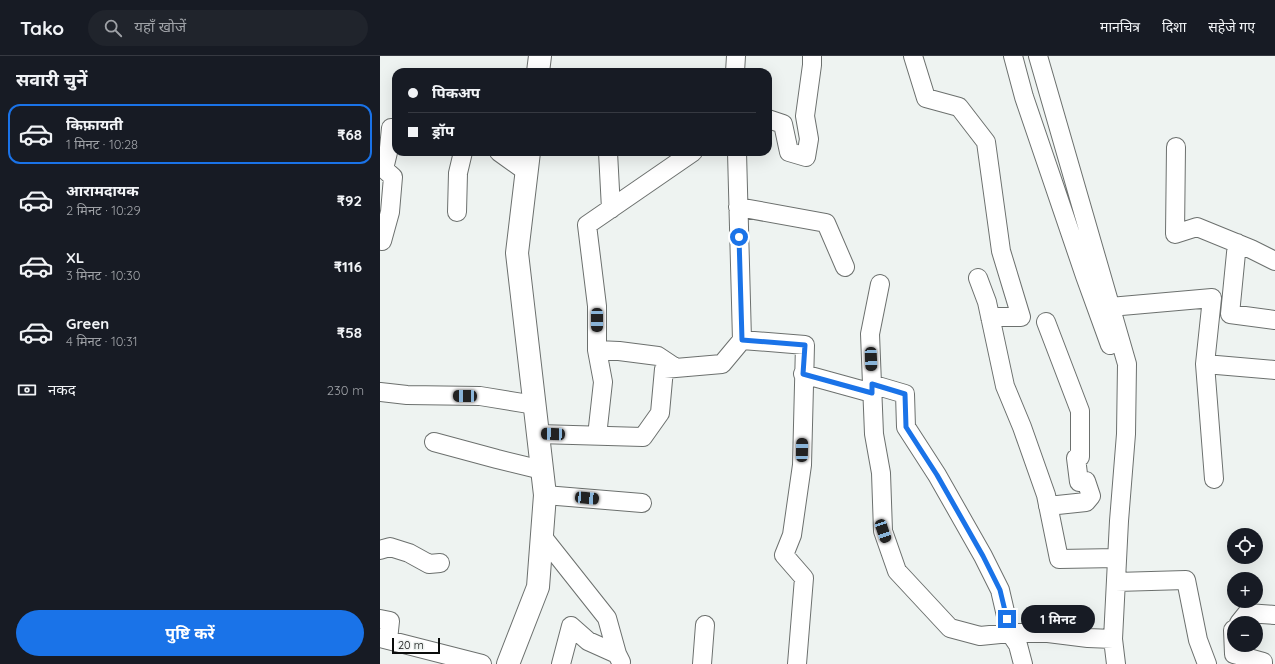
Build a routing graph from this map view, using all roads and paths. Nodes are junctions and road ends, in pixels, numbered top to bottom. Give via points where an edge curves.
1 (540, 56) edge
2 (736, 56) edge
3 (812, 56) edge
4 (913, 56) edge
5 (1012, 56) edge
6 (1038, 56) edge
7 (538, 68) edge
8 (735, 68) edge
9 (772, 120) edge
10 (389, 127) edge
11 (1176, 147) dead end
12 (461, 156) edge
13 (511, 156) edge
14 (608, 156) edge
15 (687, 156) edge
16 (737, 156) edge
17 (528, 162) edge
18 (738, 207) junction
19 (611, 209) junction
20 (457, 212) dead end
21 (382, 241) dead end
22 (1237, 244) junction
23 (1275, 261) edge
24 (845, 267) dead end
25 (978, 278) dead end
26 (880, 284) dead end
27 (1110, 307) junction
28 (990, 317) junction
29 (1275, 320) edge
30 (1046, 322) dead end
31 (742, 340) junction
32 (597, 350) junction
33 (1205, 364) junction
34 (1275, 365) edge
35 (676, 368) junction
36 (803, 374) junction
37 (872, 388) junction
38 (1126, 390) junction
39 (380, 392) edge
40 (535, 405) junction
41 (538, 434) junction
42 (597, 436) junction
43 (434, 442) dead end
44 (542, 470) junction
45 (1214, 479) dead end
46 (545, 495) junction
47 (642, 503) dead end
48 (1048, 506) junction
49 (542, 536) junction
50 (380, 550) edge
51 (1117, 558) junction
52 (440, 563) dead end
53 (1116, 582) junction
54 (1275, 615) edge
55 (1245, 616) edge
56 (380, 619) edge
57 (705, 625) dead end
58 (1010, 633) junction
59 (384, 639) edge
60 (1113, 639) junction
61 (1234, 652) edge
62 (620, 659) edge
63 (482, 664) edge
64 (508, 664) edge
65 (561, 664) edge
66 (702, 664) edge
67 (797, 664) edge
68 (1023, 664) edge
69 (1116, 664) edge
70 (1207, 664) edge
71 (1263, 664) edge

1 - 7 street
2 - 8 street
3 - 9 street via 805,116 809,139 806,157 789,152 783,124
4 - 28 street via 926,98 960,107 986,142 1001,251 1021,317
5 - 38 street via 1082,268
6 - 27 street
10 - 21 street via 390,148 384,169 393,177 390,212
11 - 22 street via 1175,234 1197,227
12 - 20 street
13 - 17 street
14 - 19 street
15 - 19 street
16 - 18 street
17 - 40 street via 517,253
18 - 24 street via 826,223
18 - 31 street
19 - 32 street via 588,225 597,306
22 - 23 street
22 - 29 street via 1230,314
25 - 28 street
26 - 37 street via 870,334
27 - 33 street via 1212,298
27 - 38 street via 1127,364
28 - 48 street via 1005,386 1022,427
30 - 48 street via 1080,411 1080,457 1076,458 1076,464 1079,482 1086,481 1091,496 1086,502
31 - 35 street via 722,364
31 - 36 street via 805,345
32 - 35 street via 658,356
32 - 42 street via 602,382
33 - 34 street
33 - 45 street
35 - 42 street via 664,369 660,412 643,437
36 - 37 street
36 - 67 street via 802,465 792,535 784,555 804,578
37 - 58 street via 905,394 906,427 937,475 983,556 1000,590
37 - 58 street via 874,434 881,473 883,531 897,571 950,628 980,636
38 - 51 street via 1126,434
39 - 40 street via 480,396
40 - 41 street
41 - 42 street
41 - 44 street
43 - 44 street
44 - 46 street
46 - 47 street
46 - 49 street
48 - 51 street via 1059,559
49 - 62 street via 607,618
49 - 64 street via 538,587
50 - 52 street via 390,547 409,553 429,564
51 - 53 street
53 - 60 street
53 - 70 street via 1186,580 1198,640
54 - 55 street via 1247,613
56 - 59 street via 390,621
57 - 66 street
58 - 60 street via 1048,633
58 - 68 street via 1018,644
59 - 63 street
60 - 69 street
61 - 71 street
62 - 65 street via 588,641 571,626

